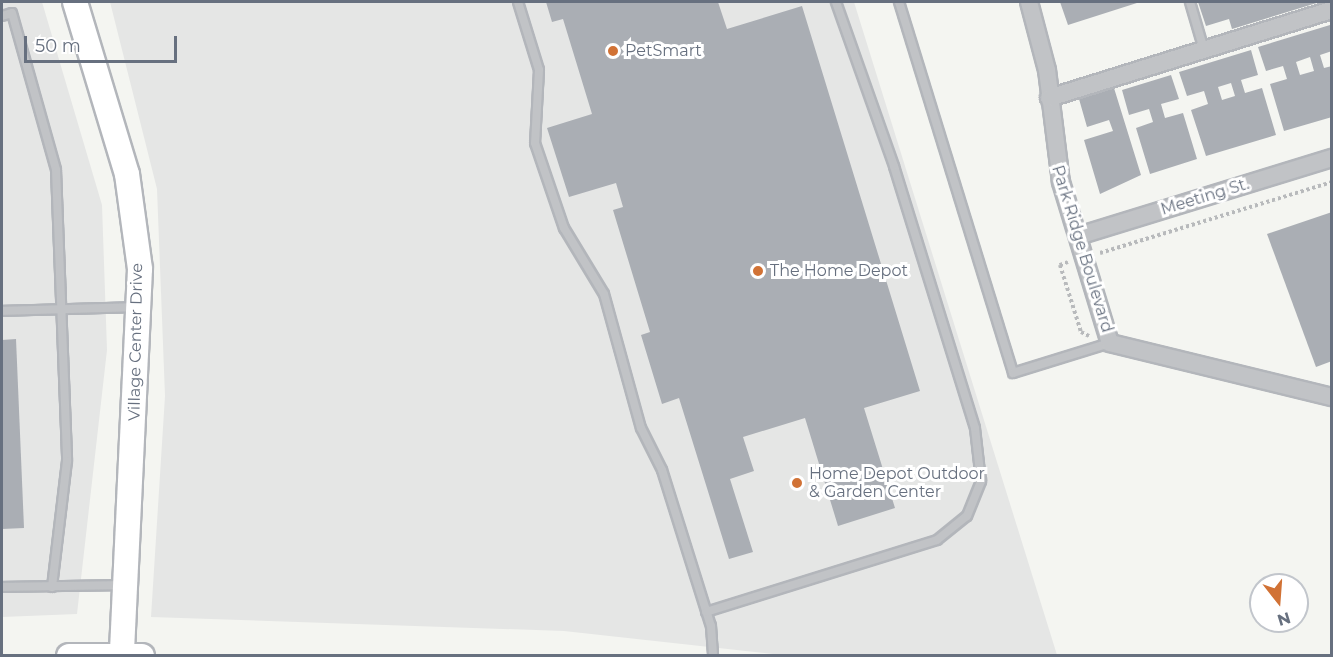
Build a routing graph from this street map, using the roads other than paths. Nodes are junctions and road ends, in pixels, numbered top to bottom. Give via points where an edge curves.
1 (75, 2) edge
2 (518, 2) edge
3 (836, 2) edge
4 (899, 2) edge
5 (1029, 2) edge
6 (1190, 2) edge
7 (1332, 10) edge
8 (2, 16) edge
9 (1204, 50) junction
10 (1049, 98) junction
11 (1332, 158) edge
12 (1078, 236) junction
13 (139, 307) junction
14 (62, 309) junction
15 (2, 311) edge
16 (1110, 343) junction
17 (1332, 397) edge
18 (124, 585) junction
19 (2, 587) edge
20 (52, 587) junction
21 (706, 612) junction
22 (132, 655) edge
23 (69, 656) edge
24 (713, 656) edge

1 - 13 street, Village Center Drive via 127,174 140,269
2 - 21 lane via 539,70 532,124 539,156 564,228 604,294 641,428 662,470
3 - 21 lane via 894,166 975,428 981,481 967,516 937,540
4 - 16 lane via 1013,374
5 - 10 street, Park Ridge Boulevard
6 - 9 lane
7 - 9 street
8 - 14 lane via 12,13 56,171
9 - 10 street
10 - 12 street, Park Ridge Boulevard via 1055,156
11 - 12 street, Meeting St.
12 - 16 street, Park Ridge Boulevard
13 - 14 lane
13 - 18 street, Village Center Drive
14 - 15 lane
14 - 20 lane via 67,461
16 - 17 street, Park Ridge Boulevard
18 - 20 lane
18 - 22 street, Village Center Drive
19 - 20 lane
21 - 24 lane
22 - 23 street

